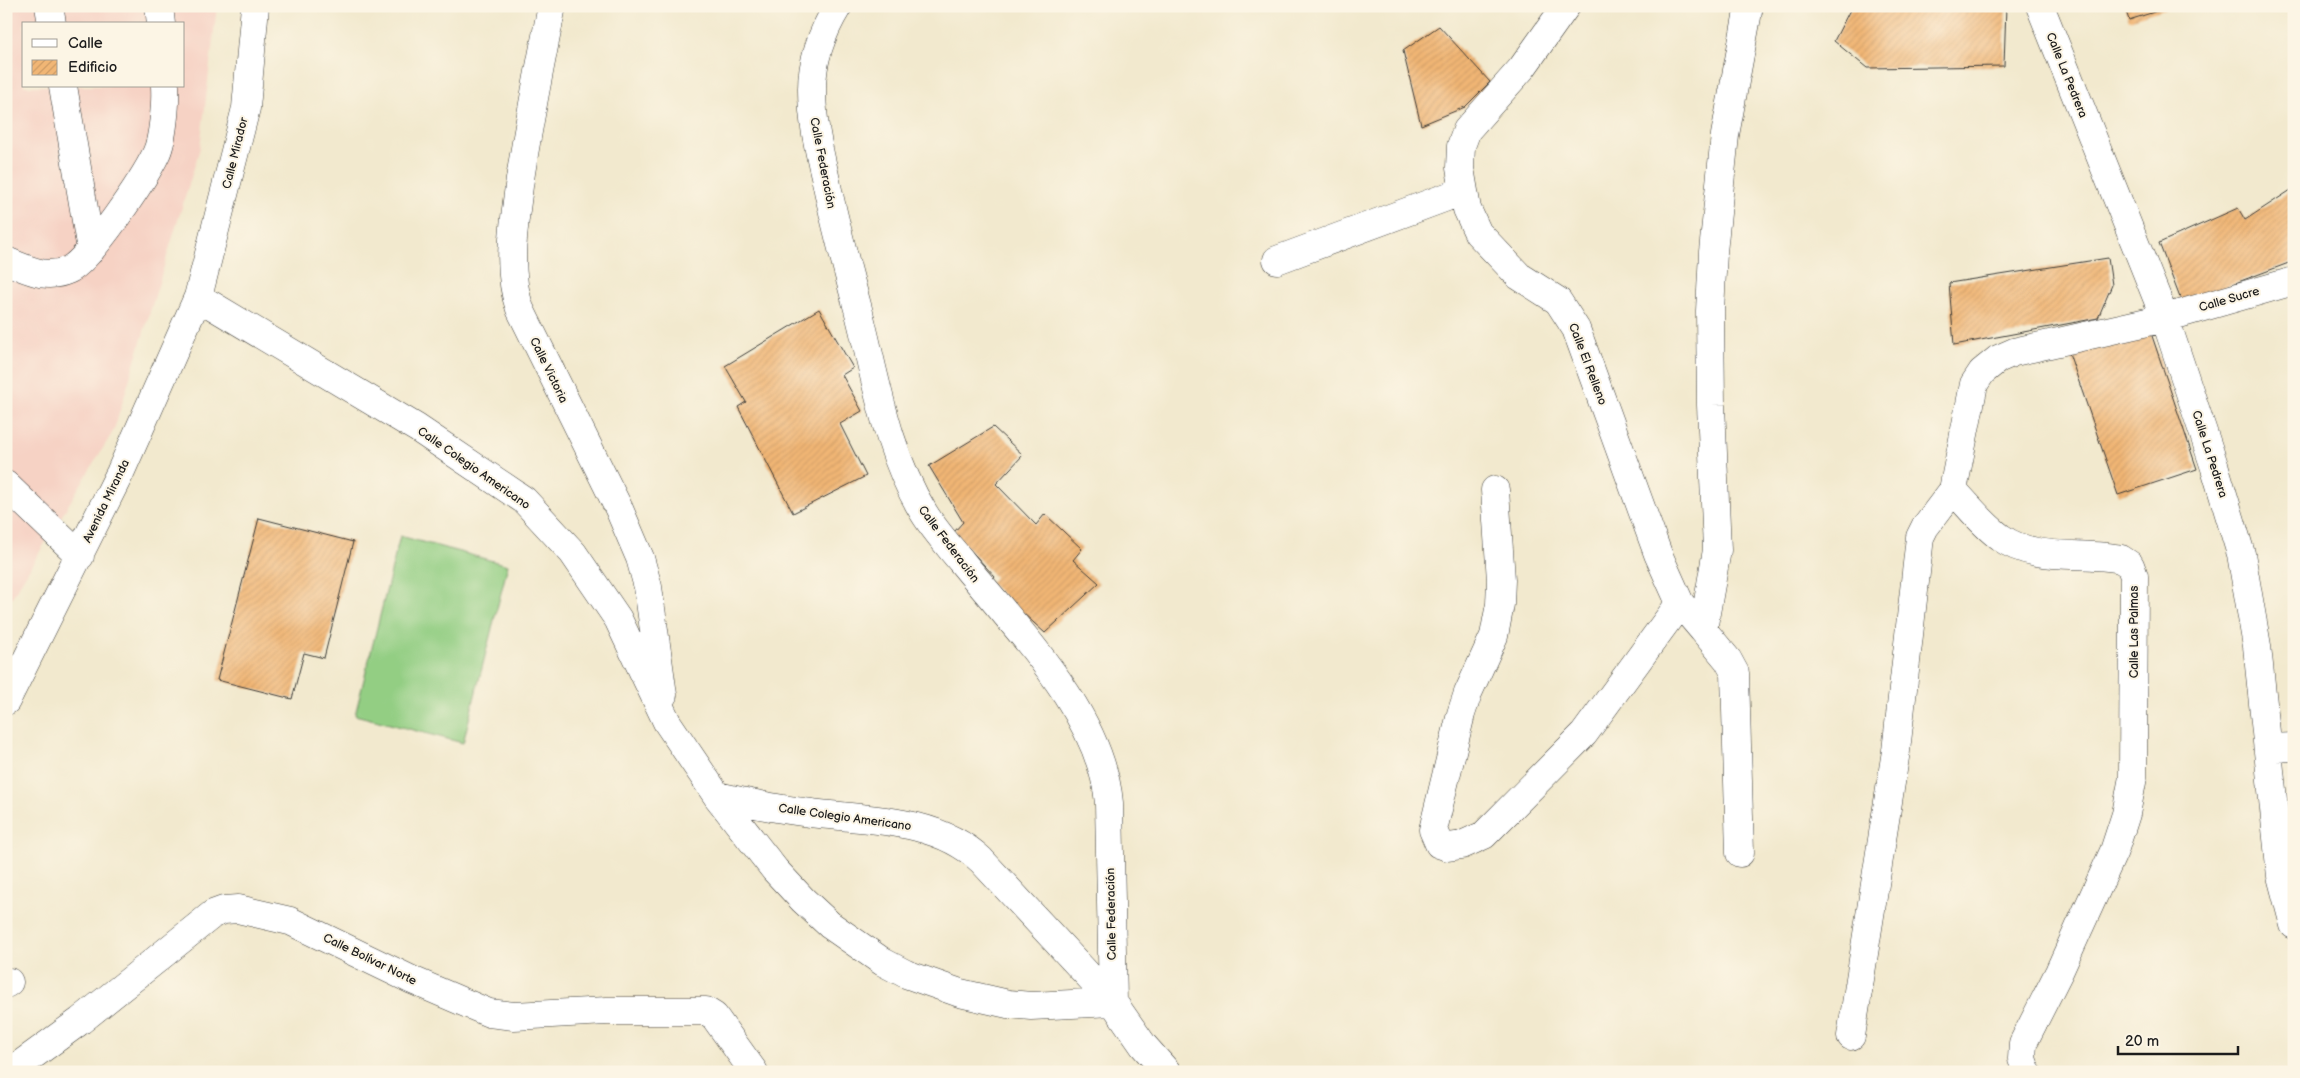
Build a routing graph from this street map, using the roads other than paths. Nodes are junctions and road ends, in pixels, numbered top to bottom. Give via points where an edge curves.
1 (49, 6) edge
2 (158, 6) edge
3 (255, 6) edge
4 (552, 6) edge
5 (838, 6) edge
6 (1566, 6) edge
7 (1749, 6) edge
8 (2040, 6) edge
9 (52, 22) edge
10 (161, 22) edge
11 (63, 88) edge
12 (165, 88) edge
13 (1463, 191) junction
14 (91, 250) junction
15 (1277, 260) dead end
16 (6, 261) edge
17 (2294, 281) edge
18 (198, 297) junction
19 (2165, 318) junction
20 (6, 485) edge
21 (1495, 490) dead end
22 (1953, 490) junction
23 (80, 556) junction
24 (1680, 602) junction
25 (1703, 630) junction
26 (6, 702) edge
27 (667, 722) junction
28 (2281, 748) edge
29 (717, 796) junction
30 (1740, 853) dead end
31 (2294, 925) edge
32 (1113, 1002) junction
33 (1852, 1036) dead end
34 (10, 1072) edge
35 (754, 1072) edge
36 (1167, 1072) edge
37 (2027, 1072) edge

1 - 9 street
2 - 10 street
3 - 18 street, Calle Mirador via 246,108
4 - 27 street, Calle Victoria via 516,209 512,240 514,289 520,309 640,558 650,596
5 - 32 street, Calle Federación via 818,47 812,78 813,112 830,200 882,411 904,476 926,517 1058,683 1082,719 1100,761 1109,804
6 - 13 street, Calle El Relleno via 1522,68 1466,130 1460,159
7 - 25 street via 1724,135 1713,252 1710,379 1717,550
8 - 19 street, Calle La Pedrera
11 - 14 street
12 - 14 street via 166,102 157,153
13 - 15 street
13 - 24 street, Calle El Relleno via 1478,233 1519,276 1558,301 1576,330 1658,554
14 - 16 street via 70,270 46,275
17 - 19 street, Calle Sucre
18 - 23 street, Avenida Miranda
18 - 27 street, Calle Colegio Americano via 417,428 524,500 573,553 618,619
19 - 22 street via 2014,352 1990,365 1974,384
19 - 28 street, Calle La Pedrera via 2241,554 2257,646
20 - 23 street
21 - 24 street via 1500,604 1494,636 1468,692 1462,714 1433,830 1439,844 1448,847 1469,843 1491,828 1584,734
22 - 33 street via 1925,527 1919,544 1896,751
22 - 37 street, Calle Las Palmas via 1991,529 2010,542 2035,551 2121,559 2134,572 2133,777 2130,798 2107,870 2023,1043 2022,1059
23 - 26 street, Avenida Miranda
24 - 25 street, Calle El Relleno
25 - 30 street, Calle El Relleno via 1735,673
27 - 29 street, Calle Colegio Americano
28 - 31 street, Calle La Pedrera via 2281,876
29 - 32 street, Calle Colegio Americano via 783,809 900,823 960,842 981,860
29 - 32 street, Calle Colegio Americano via 803,900 851,941 891,966 937,985 1008,1004
32 - 36 street, Calle Colegio Americano via 1142,1045
34 - 35 street, Calle Bolívar Norte via 80,1021 213,914 232,909 290,921 412,980 490,1013 514,1016 607,1011 706,1012 714,1016

